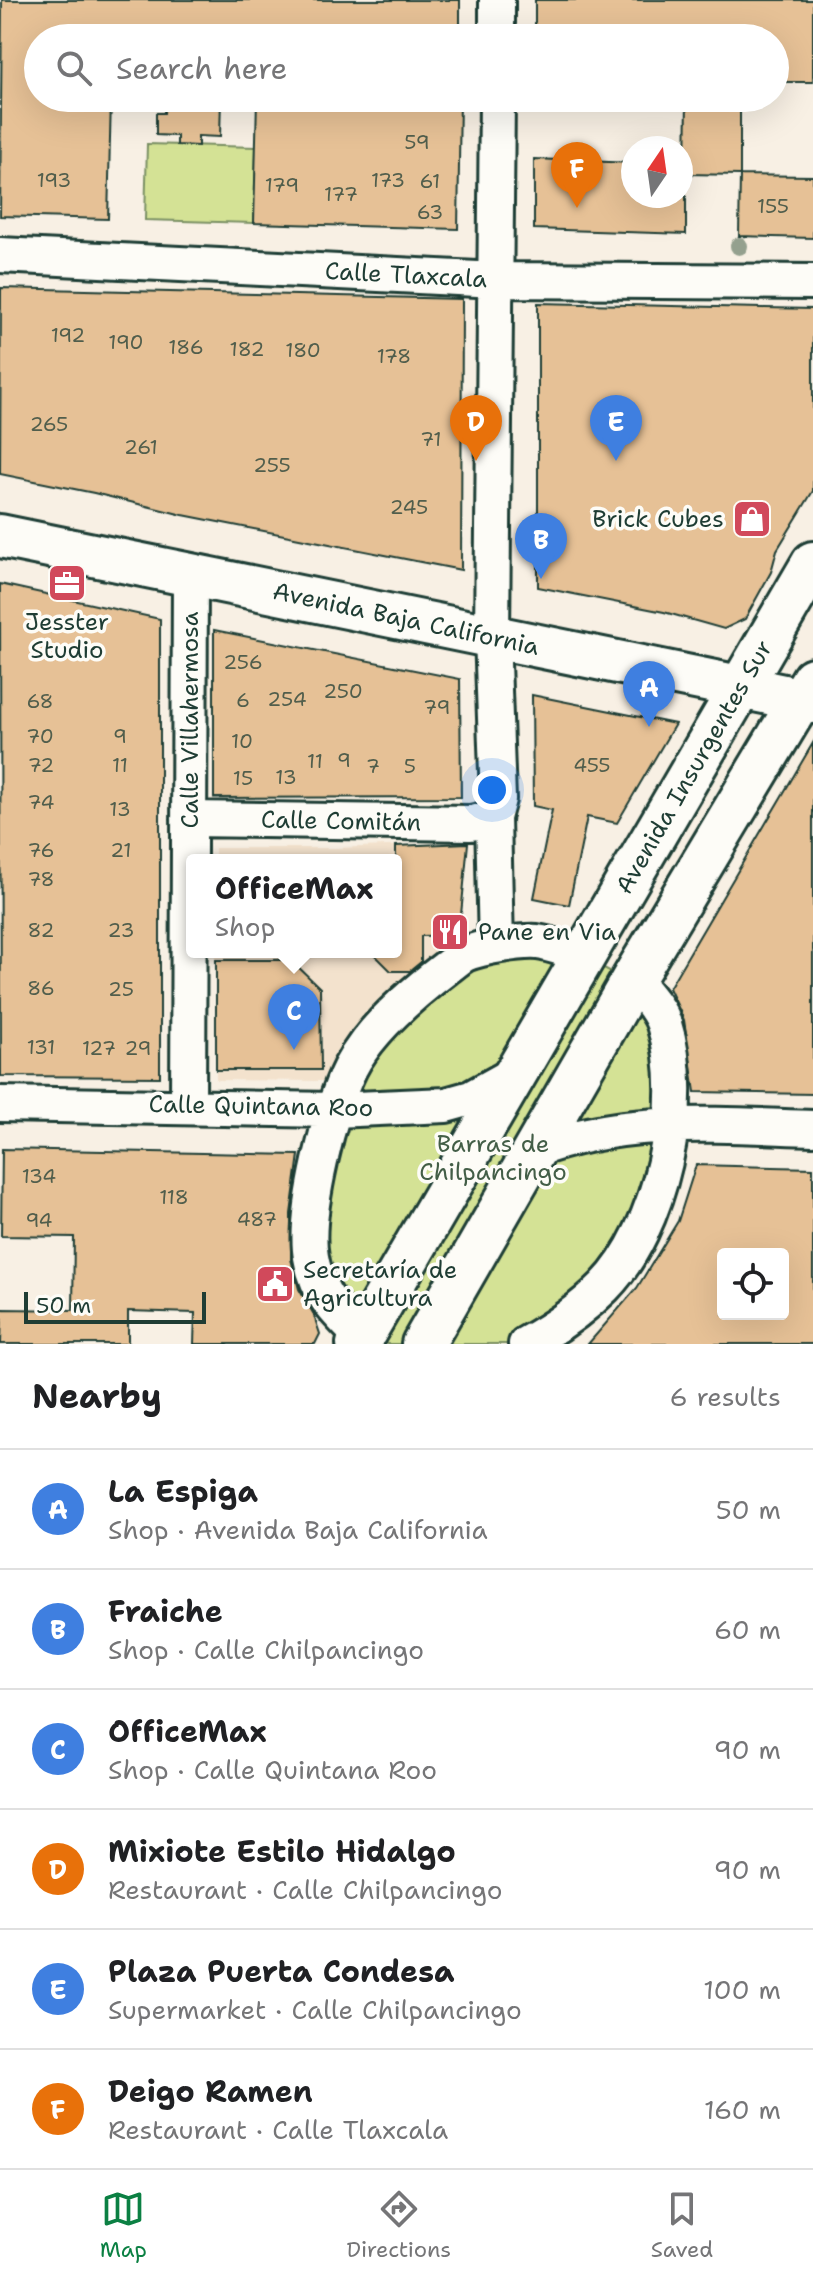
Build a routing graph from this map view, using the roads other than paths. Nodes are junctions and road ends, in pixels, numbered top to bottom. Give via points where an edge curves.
1 (497, 0) edge
2 (497, 24) edge
3 (497, 112) edge
4 (0, 255) edge
5 (497, 280) junction
6 (813, 282) edge
7 (0, 536) edge
8 (813, 563) edge
9 (190, 575) junction
10 (492, 636) junction
11 (740, 687) junction
12 (809, 694) edge
13 (493, 818) junction
14 (189, 819) junction
15 (189, 854) edge
16 (496, 946) junction
17 (584, 955) junction
18 (190, 958) edge
19 (633, 979) junction
20 (516, 1073) junction
21 (0, 1104) edge
22 (188, 1106) junction
23 (334, 1110) junction
24 (672, 1123) junction
25 (813, 1128) edge
26 (533, 1151) junction
27 (636, 1269) dead end
28 (360, 1340) edge
29 (423, 1344) edge
30 (526, 1344) edge
31 (562, 1344) edge

1 - 2 street
3 - 5 street
4 - 5 street, Calle Tlaxcala
5 - 6 street, Calle Tlaxcala
5 - 10 street
7 - 9 main road, Avenida Baja California
8 - 11 main road, Avenida Insurgentes Sur
9 - 10 main road, Avenida Baja California
9 - 14 street, Calle Villahermosa
10 - 11 main road, Avenida Baja California
10 - 13 street via 498,799
11 - 12 main road, Avenida Baja California
11 - 17 main road, Avenida Insurgentes Sur
12 - 19 main road
13 - 14 street, Calle Comitán via 471,823
13 - 16 street
14 - 15 street, Calle Villahermosa
16 - 17 street via 537,942
16 - 23 street via 465,954 385,1021 350,1067
17 - 20 main road, Avenida Insurgentes Sur
18 - 22 street, Calle Villahermosa
19 - 24 street via 663,1021 672,1068
19 - 26 main road
20 - 23 street, Calle Quintana Roo via 471,1098 446,1105
20 - 28 main road, Avenida Insurgentes Sur
21 - 22 street, Calle Quintana Roo
22 - 23 street, Calle Quintana Roo
23 - 28 street via 319,1164 311,1257 327,1302
24 - 25 street
24 - 26 street via 580,1136
24 - 30 street via 666,1163 642,1232 607,1285 566,1321
26 - 29 main road
27 - 31 street via 602,1310

